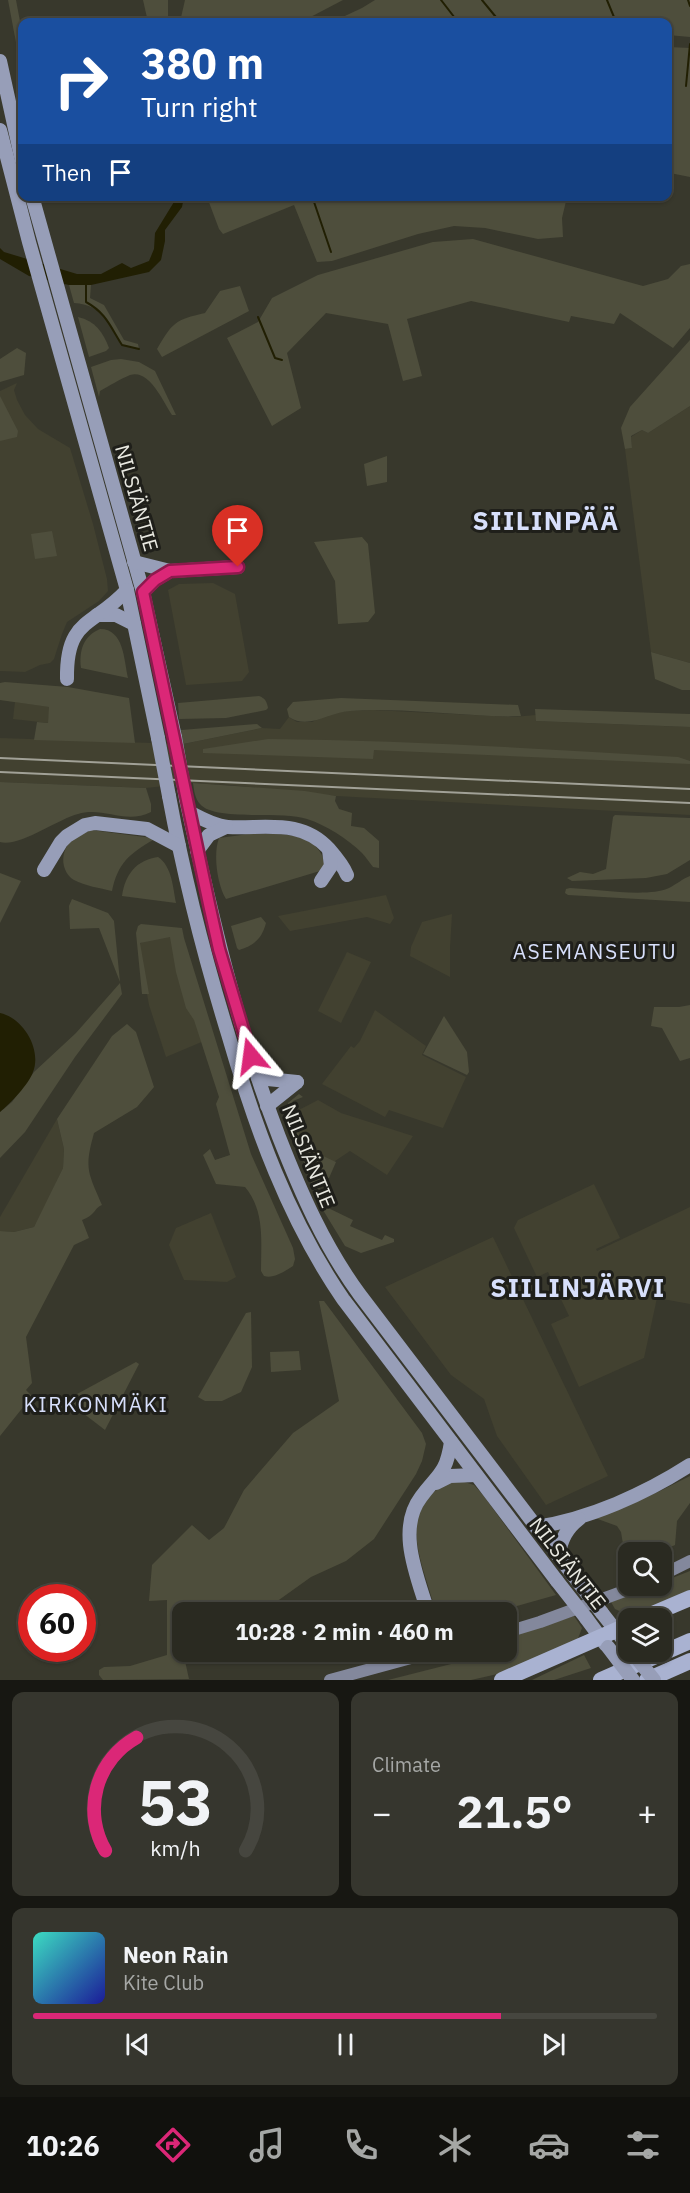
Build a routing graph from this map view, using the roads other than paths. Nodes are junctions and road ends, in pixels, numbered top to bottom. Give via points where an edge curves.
1 (0, 61) edge
2 (0, 130) edge
3 (18, 143) edge
4 (18, 200) edge
5 (18, 201) edge
6 (33, 201) edge
7 (134, 562) junction
8 (238, 567) dead end
9 (170, 571) junction
10 (127, 590) junction
11 (143, 592) junction
12 (97, 615) junction
13 (135, 624) junction
14 (67, 680) dead end
15 (188, 805) junction
16 (172, 813) junction
17 (226, 826) junction
18 (147, 829) junction
19 (179, 846) junction
20 (330, 849) junction
21 (197, 851) junction
22 (44, 870) dead end
23 (347, 875) dead end
24 (321, 881) dead end
25 (258, 1078) junction
26 (267, 1106) junction
27 (451, 1442) junction
28 (690, 1466) edge
29 (476, 1475) junction
30 (434, 1484) junction
31 (580, 1518) junction
32 (536, 1527) junction
33 (558, 1555) junction
34 (690, 1561) edge
35 (672, 1570) edge
36 (618, 1593) edge
37 (690, 1598) edge
38 (425, 1602) edge
39 (666, 1608) edge
40 (517, 1629) edge
41 (618, 1630) edge
42 (618, 1640) edge
43 (690, 1641) edge
44 (604, 1642) junction
45 (397, 1662) edge
46 (642, 1662) edge
47 (686, 1663) edge
48 (330, 1680) edge
49 (502, 1680) edge
50 (601, 1680) edge
51 (633, 1680) edge
52 (646, 1680) edge
53 (654, 1680) edge
54 (661, 1680) edge

1 - 3 main road
2 - 4 main road, NILSIÄNTIE
5 - 10 main road, NILSIÄNTIE
6 - 7 main road, NILSIÄNTIE
7 - 9 main road
7 - 11 main road, NILSIÄNTIE
8 - 9 main road
9 - 11 main road
10 - 12 main road
10 - 13 main road, NILSIÄNTIE
11 - 15 main road, NILSIÄNTIE, bridge
12 - 13 main road via 116,615
12 - 14 main road via 81,627 73,640
13 - 16 main road, NILSIÄNTIE, bridge
15 - 17 main road via 199,818
15 - 21 main road, NILSIÄNTIE
16 - 18 main road
16 - 19 main road, NILSIÄNTIE
17 - 20 main road via 295,828
17 - 21 main road via 209,836
18 - 19 main road
18 - 22 main road via 107,823 85,825 61,842
19 - 27 main road, NILSIÄNTIE via 203,952 238,1070 292,1213 328,1277
20 - 23 main road
20 - 24 main road via 331,866
21 - 25 main road, NILSIÄNTIE via 219,949
25 - 26 main road, NILSIÄNTIE
25 - 26 main road via 297,1082
26 - 32 main road, NILSIÄNTIE via 306,1203 340,1267
27 - 29 main road, NILSIÄNTIE
27 - 30 main road via 446,1465
28 - 31 main road via 666,1481
29 - 30 main road via 450,1476
29 - 44 main road, NILSIÄNTIE, bridge
30 - 38 main road via 415,1506 409,1533
31 - 32 main road
31 - 33 main road via 569,1527
32 - 33 main road, NILSIÄNTIE
33 - 41 main road, NILSIÄNTIE, bridge
34 - 35 main road
36 - 40 main road
37 - 39 highway
42 - 44 highway
43 - 50 highway
44 - 49 highway
44 - 51 main road, NILSIÄNTIE, bridge
45 - 48 main road
46 - 53 main road, NILSIÄNTIE, bridge
47 - 52 highway
47 - 54 highway

